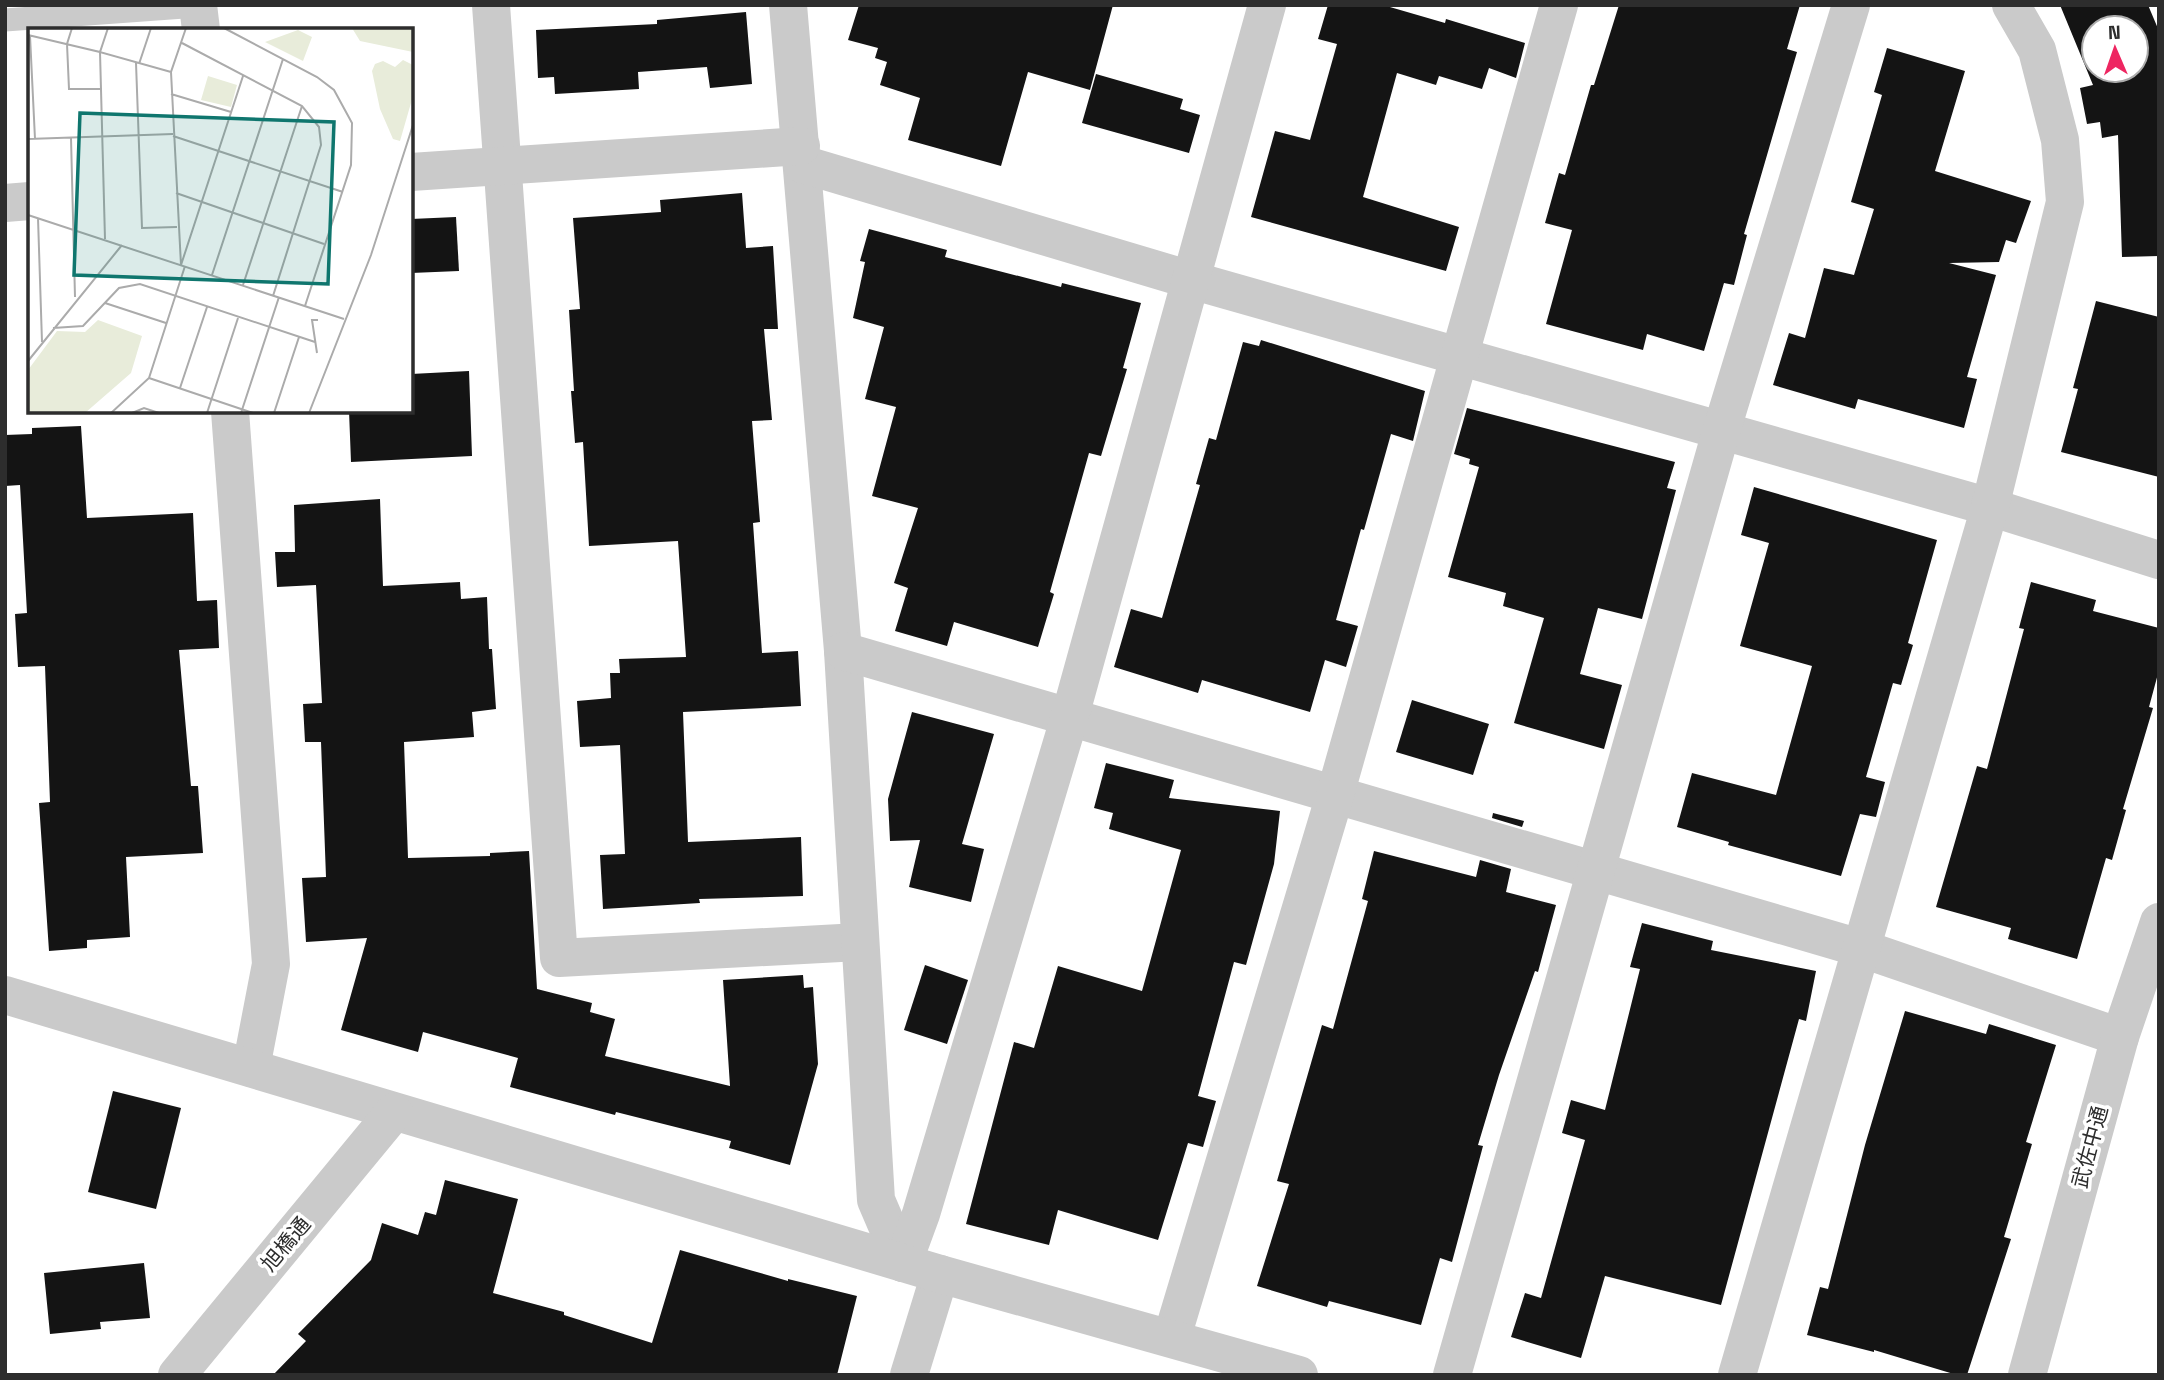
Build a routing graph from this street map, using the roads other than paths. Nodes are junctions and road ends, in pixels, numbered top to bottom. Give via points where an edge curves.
1 (198, 5) edge
2 (491, 5) edge
3 (788, 5) edge
4 (1267, 5) edge
5 (1559, 5) edge
6 (1851, 5) edge
7 (2011, 5) edge
8 (5, 20) edge
9 (201, 28) edge
10 (802, 155) junction
11 (502, 166) junction
12 (413, 172) edge
13 (28, 201) edge
14 (5, 203) edge
15 (1191, 279) junction
16 (1459, 357) junction
17 (230, 413) edge
18 (1721, 432) junction
19 (1990, 507) junction
20 (2159, 560) edge
21 (843, 651) junction
22 (1070, 716) junction
23 (1335, 796) junction
24 (1595, 871) junction
25 (2159, 922) edge
26 (859, 942) junction
27 (1860, 948) junction
28 (5, 995) edge
29 (2120, 1037) junction
30 (251, 1068) junction
31 (394, 1112) junction
32 (904, 1263) junction
33 (940, 1274) junction
34 (1172, 1338) junction
35 (177, 1375) edge
36 (909, 1375) edge
37 (1299, 1375) edge
38 (1452, 1375) edge
39 (1737, 1375) edge
40 (2028, 1375) edge

1 - 8 lane
1 - 9 street
2 - 11 street
3 - 10 street
4 - 15 street
5 - 16 street
6 - 18 street
7 - 19 street via 2036,50 2060,140 2065,202
10 - 11 street
10 - 15 street
10 - 21 street
11 - 12 street
11 - 26 street via 559,958
13 - 14 street
15 - 16 street
15 - 22 street
16 - 18 street
16 - 23 street
17 - 30 street via 271,964
18 - 19 street
18 - 24 street
19 - 20 street
19 - 27 street
21 - 22 street
21 - 26 street
22 - 23 street
22 - 32 street
23 - 24 street
23 - 34 street
24 - 27 street
24 - 38 street
25 - 29 street, 武佐中通
26 - 32 street via 876,1200
27 - 29 street
27 - 39 street
28 - 30 street
29 - 40 street, 武佐中通
30 - 31 street
31 - 32 street
31 - 35 street, 旭橋通
32 - 33 street
33 - 34 street
33 - 36 street
34 - 37 street

